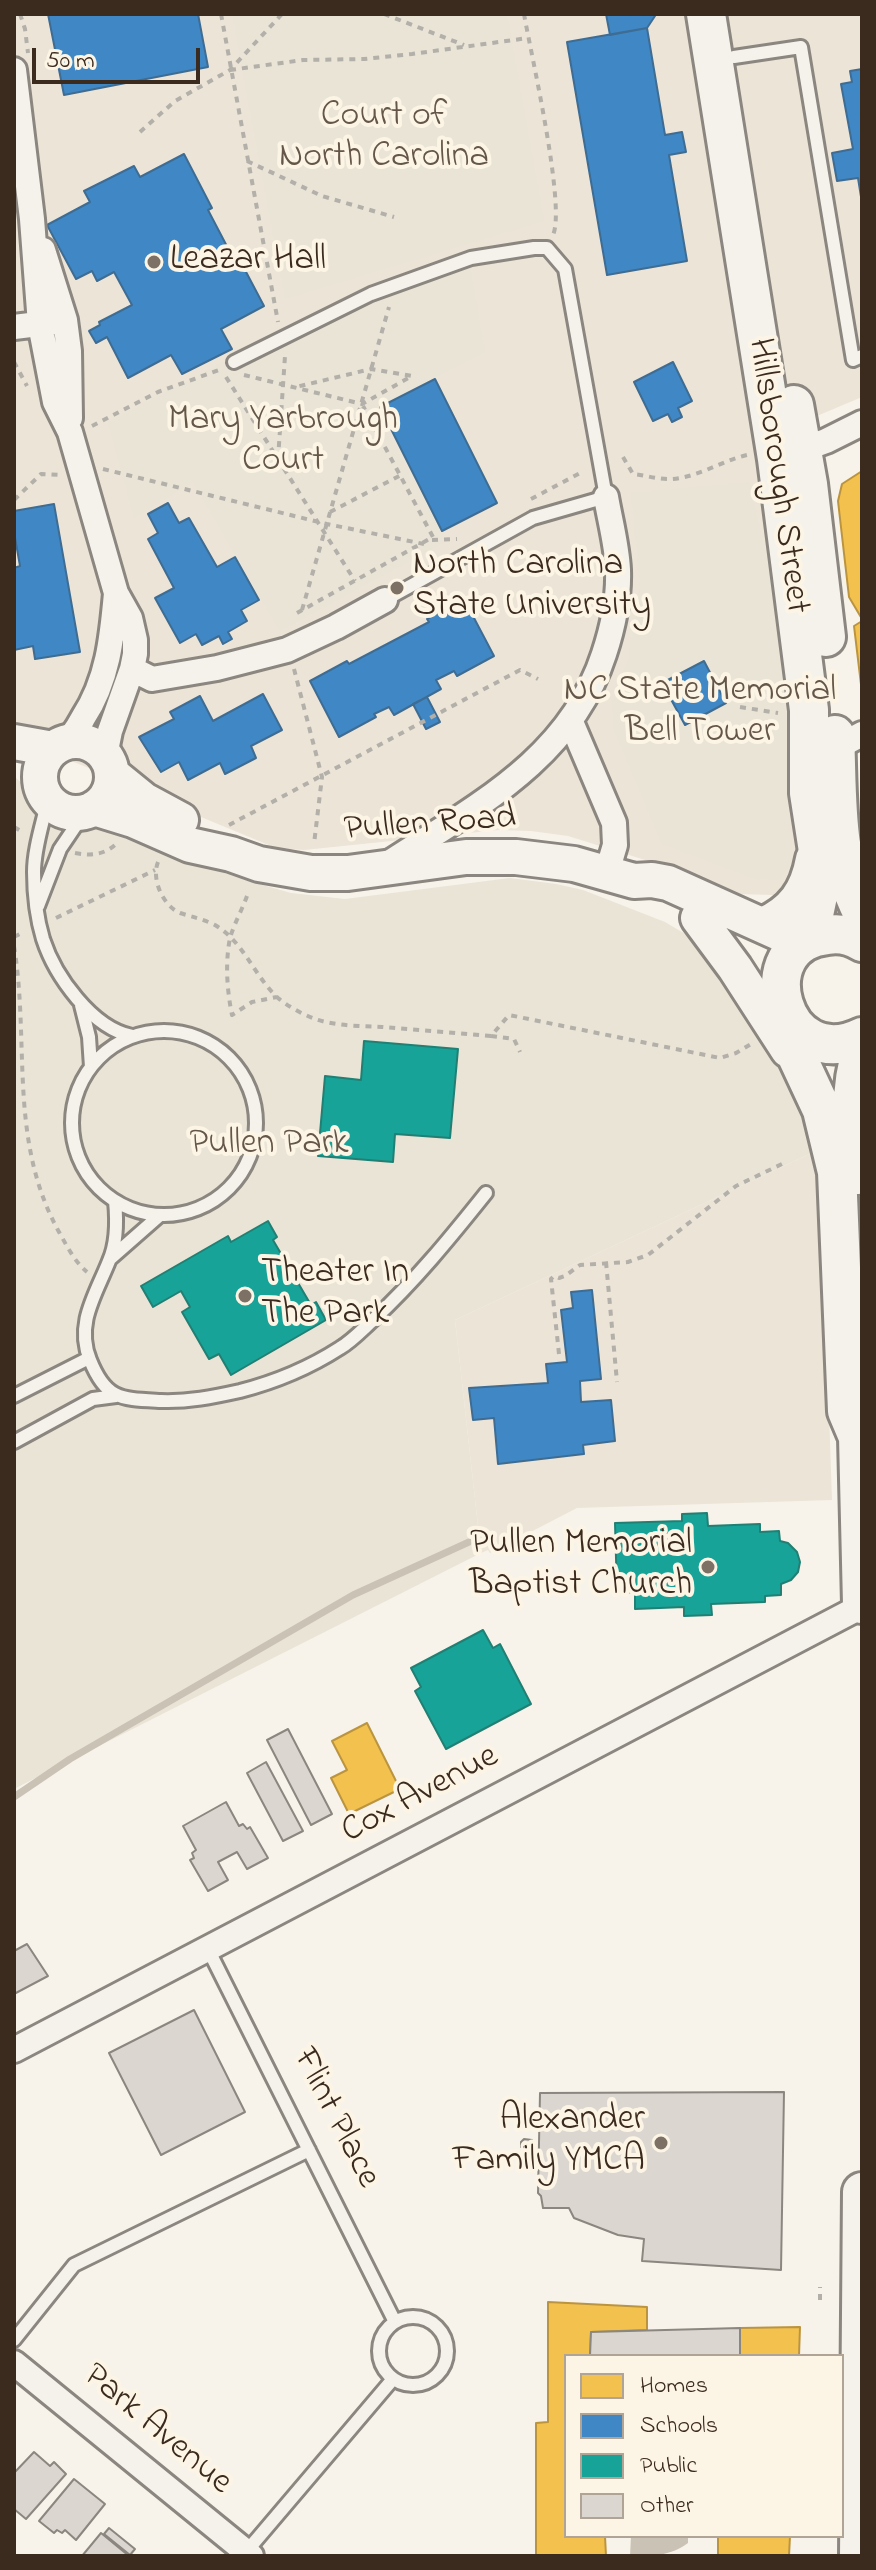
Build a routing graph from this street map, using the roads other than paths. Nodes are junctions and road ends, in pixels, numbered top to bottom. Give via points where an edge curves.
1 (706, 14) edge
2 (727, 14) edge
3 (734, 57) junction
4 (14, 70) edge
5 (32, 219) junction
6 (65, 320) junction
7 (40, 324) junction
8 (14, 327) edge
9 (862, 356) edge
10 (234, 362) road end
11 (862, 423) edge
12 (79, 430) junction
13 (778, 454) junction
14 (606, 497) junction
15 (116, 593) junction
16 (385, 600) joint
17 (132, 669) junction
18 (571, 722) junction
19 (849, 741) edge
20 (14, 742) edge
21 (59, 746) junction
22 (108, 765) junction
23 (34, 786) edge
24 (90, 810) junction
25 (229, 840) junction
26 (815, 840) junction
27 (380, 869) junction
28 (620, 876) junction
29 (859, 903) edge
30 (38, 906) junction
31 (698, 918) junction
32 (763, 925) junction
33 (804, 942) junction
34 (862, 942) edge
35 (781, 995) junction
36 (81, 1005) junction
37 (132, 1036) junction
38 (862, 1037) edge
39 (862, 1050) edge
40 (91, 1067) junction
41 (810, 1084) junction
42 (486, 1193) dead end
43 (115, 1201) junction
44 (159, 1216) junction
45 (862, 1230) edge
46 (110, 1259) junction
47 (89, 1358) junction
48 (14, 1396) edge
49 (117, 1396) junction
50 (860, 1432) edge
51 (14, 1442) edge
52 (862, 1605) edge
53 (208, 1949) junction
54 (14, 2050) edge
55 (309, 2150) junction
56 (862, 2192) edge
57 (862, 2314) edge
58 (395, 2322) junction
59 (14, 2340) edge
60 (14, 2363) edge
61 (393, 2379) junction
62 (246, 2555) edge
63 (859, 2556) edge

1 - 13 main road, Hillsborough Street
2 - 3 main road, Hillsborough Street
3 - 9 lane via 801,47 853,360
3 - 13 main road, Hillsborough Street
4 - 5 street
5 - 6 street
5 - 7 street
6 - 7 street
6 - 12 street
7 - 8 street
7 - 12 street via 55,402
10 - 14 lane via 384,289 471,258 547,248 565,269
11 - 13 street via 826,441
12 - 15 street
13 - 19 main road, Hillsborough Street via 817,557
13 - 26 main road, Hillsborough Street via 809,710
14 - 16 lane via 533,518
14 - 18 street via 618,568 612,629 596,680
15 - 17 street via 135,640
15 - 21 street via 108,659 92,704
16 - 17 street via 287,650 152,679
17 - 22 street via 110,731
18 - 27 street via 515,779
18 - 28 street via 614,823
19 - 29 main road, Hillsborough Street via 838,825 845,873
20 - 21 main road
21 - 22 main road via 87,743
21 - 23 main road via 46,757
22 - 24 main road via 107,794
22 - 25 main road, Pullen Road via 144,800
23 - 24 main road via 65,811
23 - 30 lane
24 - 25 main road, Pullen Road via 133,820 190,845
24 - 30 lane via 60,849
25 - 27 main road, Pullen Road via 259,864 311,873
26 - 32 main road via 809,878 797,901
26 - 33 main road, Hillsborough Street via 822,877
27 - 28 main road, Pullen Road via 466,857 516,857
28 - 31 main road, Pullen Road
28 - 32 main road, Pullen Road via 668,883
30 - 36 lane via 48,952
31 - 35 main road, Pullen Road via 732,941
31 - 41 main road
32 - 33 main road, Pullen Road
33 - 34 main road via 838,933
33 - 35 main road, Hillsborough Street via 783,970
35 - 38 main road via 790,1021 803,1034 838,1044
35 - 41 main road via 787,1035
36 - 37 lane
36 - 40 lane
37 - 40 lane
37 - 44 lane via 172,1031 211,1043 238,1067 255,1109 256,1136 234,1184 190,1212
39 - 45 main road via 854,1117
40 - 43 lane via 72,1114 74,1139 82,1164
41 - 50 main road via 837,1172 847,1411
42 - 49 lane via 388,1306 342,1347 299,1372 209,1399 178,1402
43 - 44 lane
43 - 46 lane
44 - 46 lane
46 - 47 lane via 85,1322
47 - 48 lane
47 - 49 lane via 106,1390
49 - 51 lane via 93,1399
50 - 52 main road
52 - 53 street, Cox Avenue
53 - 54 street, Cox Avenue
53 - 55 lane, Flint Place
55 - 58 lane, Flint Place
55 - 59 lane via 74,2265
56 - 57 main road
57 - 63 main road
58 - 61 lane via 379,2350
58 - 61 lane via 414,2317 433,2323 445,2337 447,2356 440,2373 423,2385
60 - 62 street, Park Avenue
61 - 62 lane

